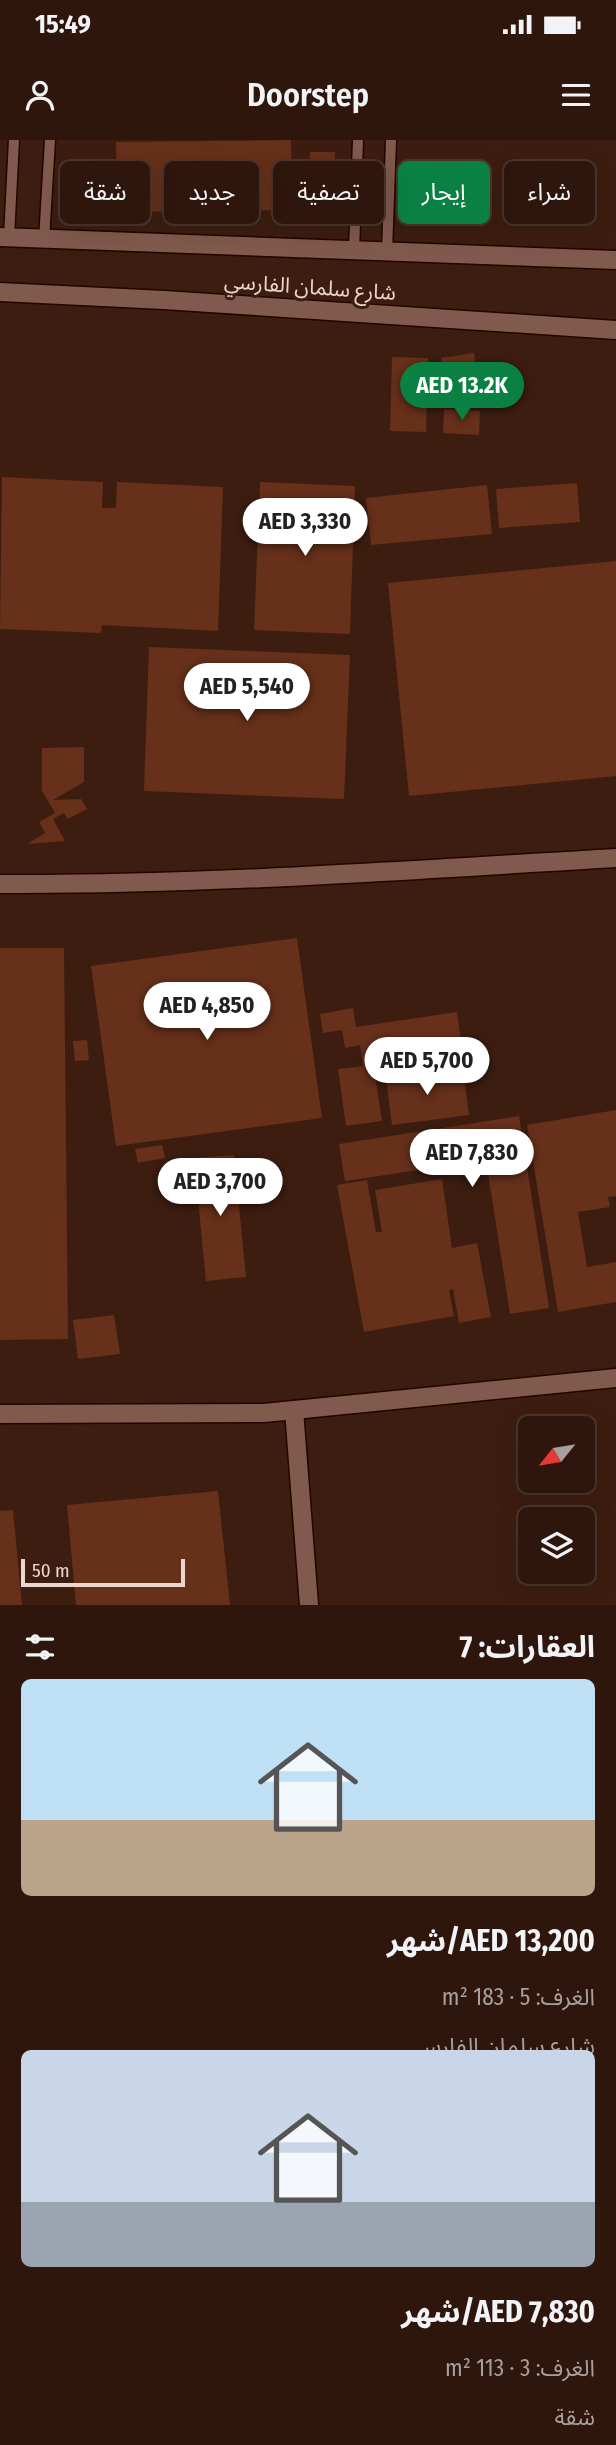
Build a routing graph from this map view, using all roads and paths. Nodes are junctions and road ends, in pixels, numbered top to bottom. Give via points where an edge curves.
1 (14, 140) edge
2 (50, 140) edge
3 (358, 140) edge
4 (391, 140) edge
5 (4, 237) edge
6 (44, 240) junction
7 (354, 251) junction
8 (387, 252) junction
9 (616, 260) edge
10 (0, 292) edge
11 (616, 330) edge
12 (616, 858) edge
13 (0, 884) edge
14 (616, 1378) edge
15 (294, 1410) junction
16 (0, 1414) edge
17 (309, 1605) edge

1 - 5 lane
2 - 6 lane
3 - 7 lane
4 - 8 lane
5 - 6 street, شارع سلمان الفارسي
6 - 7 street, شارع سلمان الفارسي
7 - 8 street, شارع سلمان الفارسي
8 - 9 street, شارع سلمان الفارسي
10 - 11 street, شارع سلمان الفارسي
12 - 13 street via 222,880
14 - 15 street
15 - 16 street
15 - 17 street

